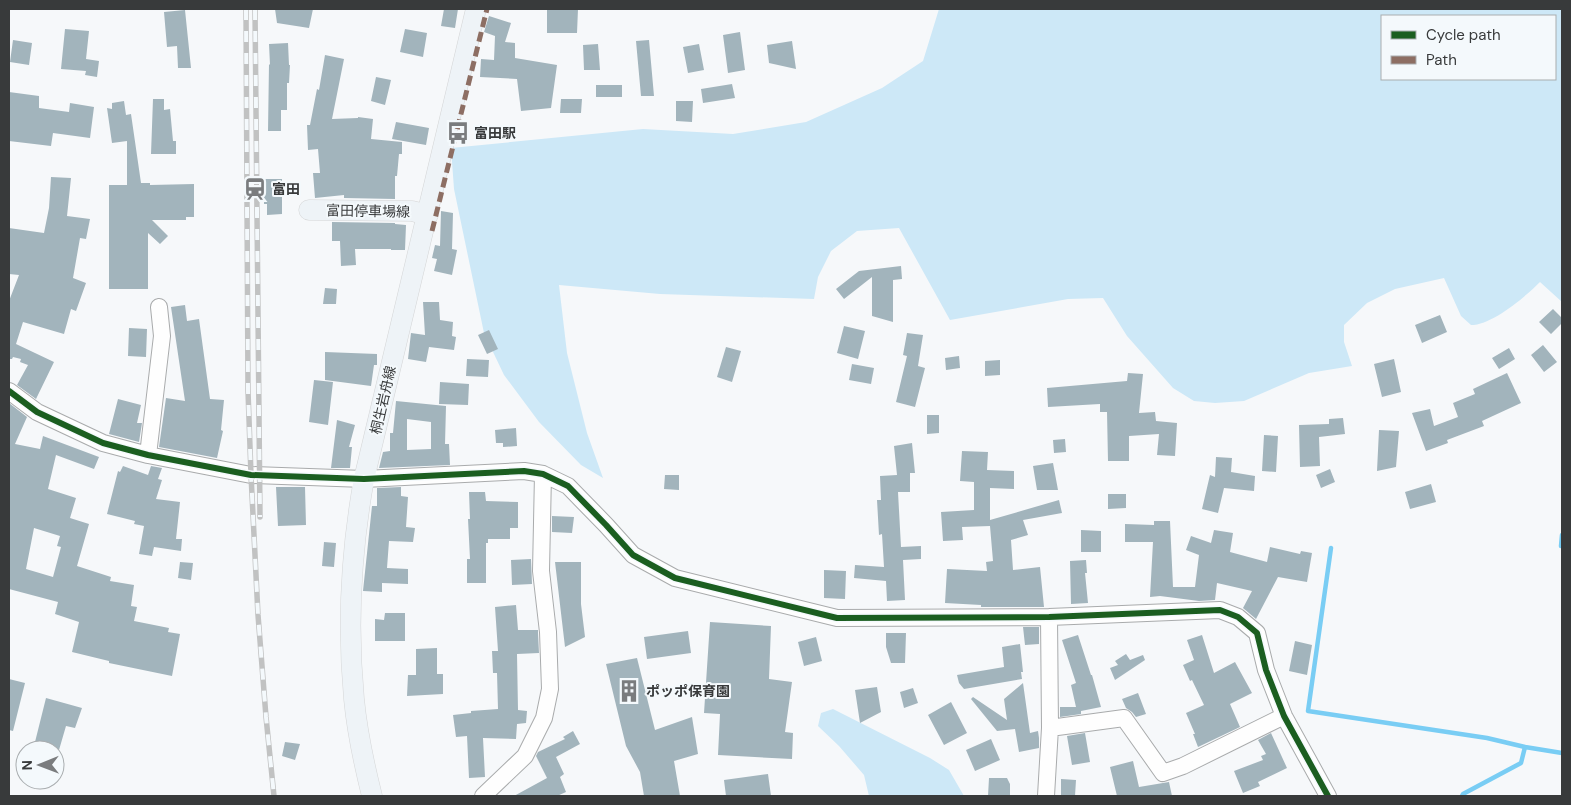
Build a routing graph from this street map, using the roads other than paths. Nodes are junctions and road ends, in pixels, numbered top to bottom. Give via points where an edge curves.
1 (476, 9) edge
2 (309, 210) dead end
3 (428, 214) junction
4 (159, 307) dead end
5 (9, 391) edge
6 (148, 455) junction
7 (543, 474) junction
8 (364, 479) junction
9 (1050, 617) junction
10 (1284, 716) junction
11 (1050, 728) junction
12 (372, 796) edge
13 (484, 796) edge
14 (1046, 796) edge
15 (1328, 796) edge

1 - 3 main road, 桐生岩舟線
2 - 3 main road, 富田停車場線
3 - 8 main road, 桐生岩舟線
4 - 6 street via 162,336
5 - 6 street via 37,412 103,443
6 - 8 street via 251,475
7 - 8 street via 524,470
7 - 9 street via 568,486 632,555 675,578 837,618
7 - 13 street via 542,571 550,689 544,718 525,756
8 - 12 main road, 桐生岩舟線 via 352,567 351,668
9 - 10 street via 1220,610 1238,617 1258,633 1266,670
9 - 11 street
10 - 11 street via 1163,774 1124,718
10 - 15 street
11 - 14 street

